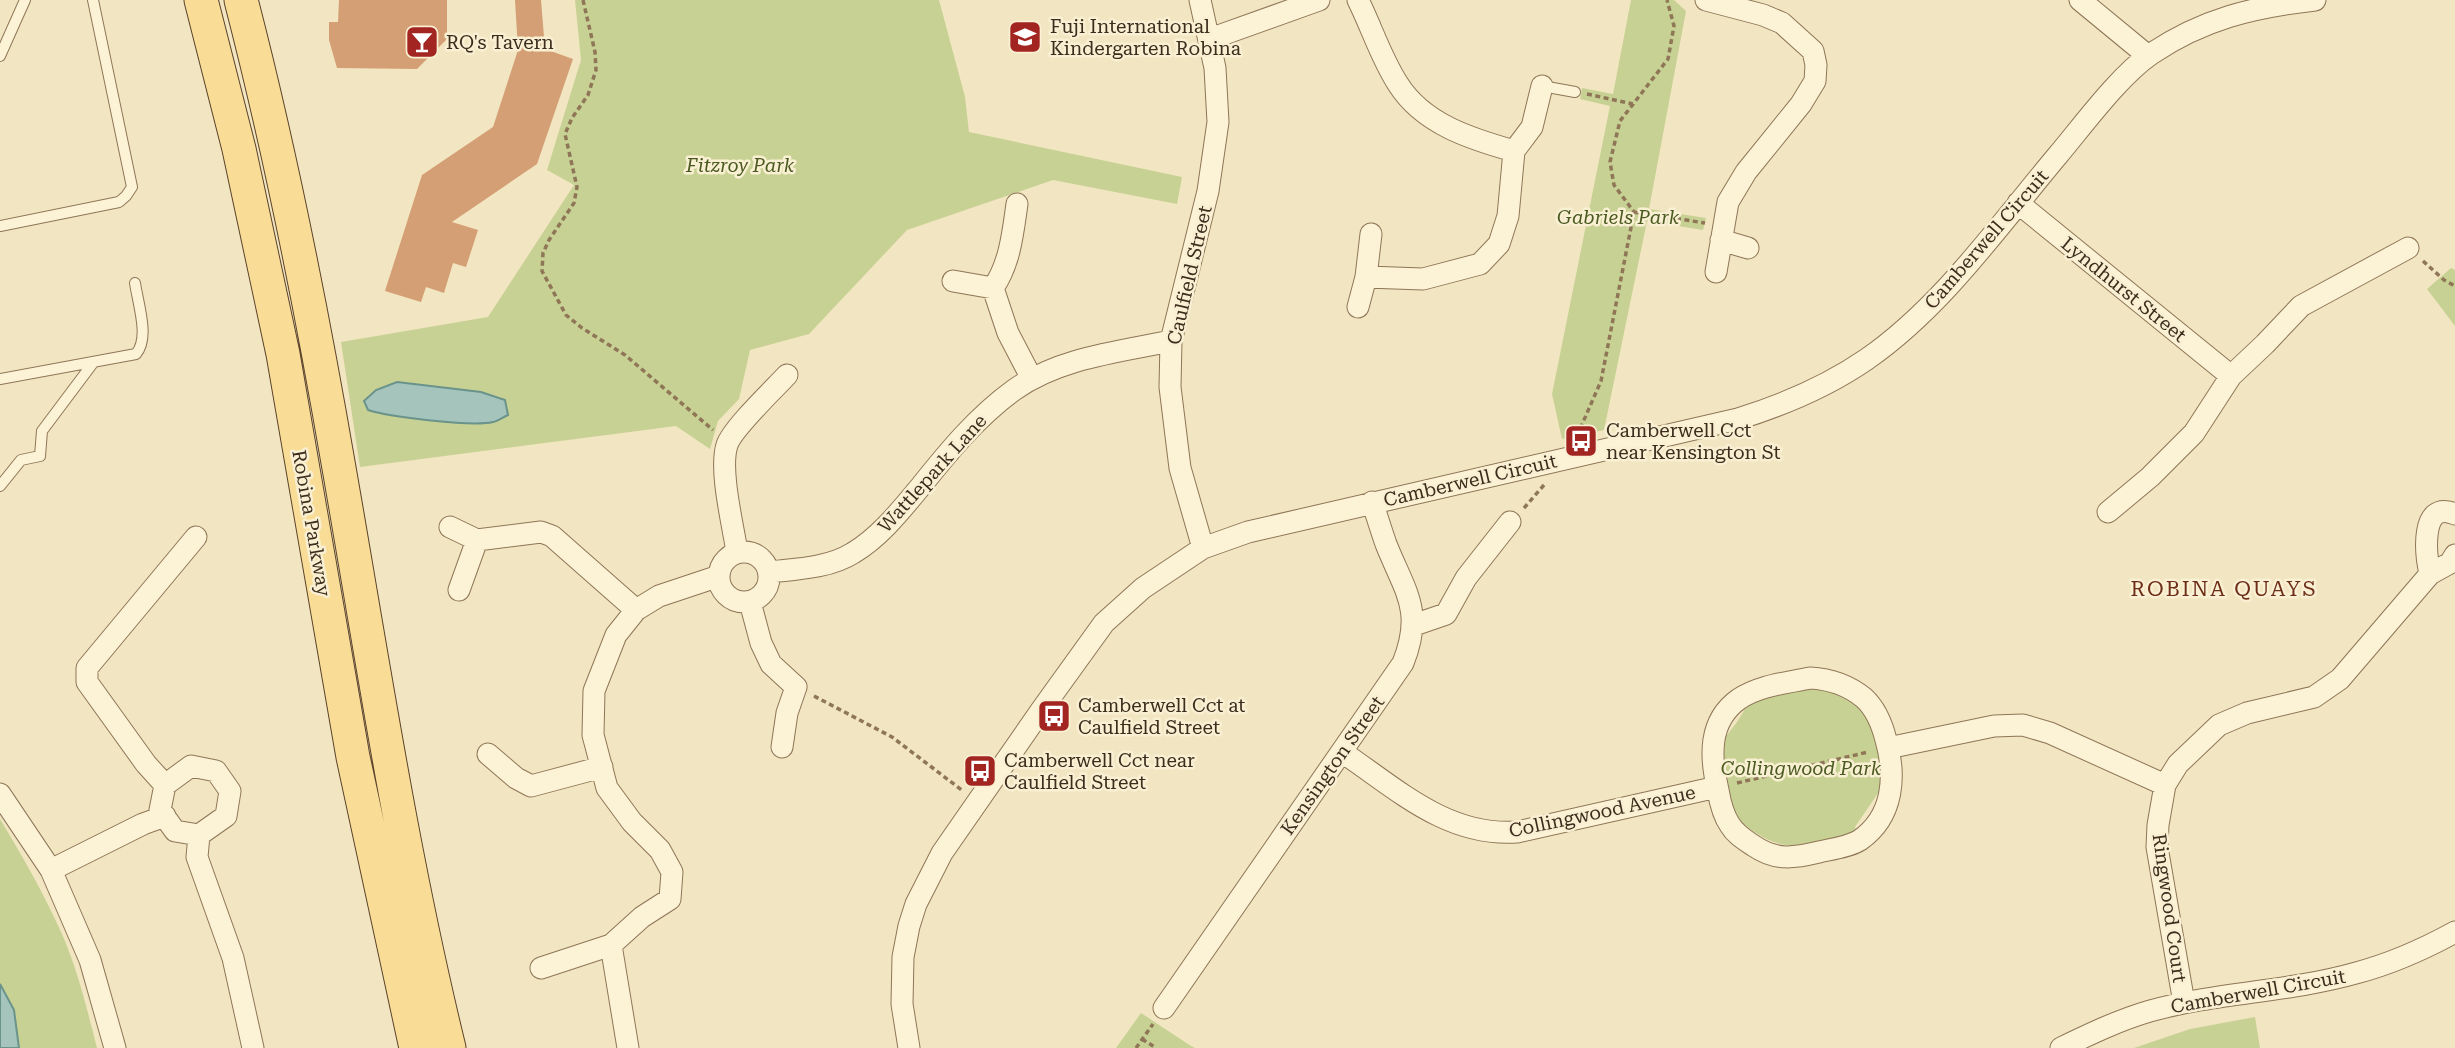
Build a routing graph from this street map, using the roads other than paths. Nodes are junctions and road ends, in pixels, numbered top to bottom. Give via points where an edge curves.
1 (25, 0) edge
2 (93, 0) edge
3 (201, 0) edge
4 (241, 0) edge
5 (1200, 0) edge
6 (1319, 0) edge
7 (1359, 0) edge
8 (1706, 0) edge
9 (2080, 0) edge
10 (2315, 0) edge
11 (1210, 39) junction
12 (0, 56) edge
13 (2148, 56) junction
14 (1542, 86) joint
15 (1575, 92) road end
16 (1514, 151) junction
17 (2018, 203) junction
18 (1017, 204) dead end
19 (0, 226) edge
20 (1723, 232) junction
21 (1371, 234) dead end
22 (1748, 248) dead end
23 (2408, 248) road end
24 (1716, 272) dead end
25 (1366, 276) junction
26 (953, 281) dead end
27 (135, 283) dead end
28 (993, 288) junction
29 (1358, 307) dead end
30 (1171, 341) junction
31 (93, 363) junction
32 (787, 375) dead end
33 (2231, 376) junction
34 (0, 379) edge
35 (1032, 379) junction
36 (0, 486) edge
37 (1372, 502) junction
38 (2108, 512) dead end
39 (2455, 514) edge
40 (1510, 522) road end
41 (450, 527) dead end
42 (196, 537) dead end
43 (477, 540) junction
44 (1203, 548) junction
45 (737, 552) junction
46 (2455, 555) edge
47 (770, 572) junction
48 (2430, 574) junction
49 (719, 576) junction
50 (459, 590) dead end
51 (750, 602) junction
52 (636, 610) junction
53 (1414, 625) junction
54 (1885, 738) junction
55 (782, 747) dead end
56 (1342, 752) junction
57 (488, 754) dead end
58 (602, 767) junction
59 (164, 785) junction
60 (2165, 785) junction
61 (0, 794) edge
62 (1719, 795) junction
63 (164, 817) junction
64 (199, 835) junction
65 (51, 870) junction
66 (2455, 932) edge
67 (611, 945) junction
68 (541, 968) dead end
69 (2184, 1003) junction
70 (1164, 1008) road end
71 (115, 1048) edge
72 (253, 1048) edge
73 (416, 1048) edge
74 (449, 1048) edge
75 (628, 1048) edge
76 (909, 1048) edge
77 (2061, 1048) edge

1 - 12 lane
2 - 19 lane via 132,187 119,202
3 - 73 main road, Robina Parkway via 283,354 353,757
4 - 74 main road, Robina Parkway via 312,316 401,830
5 - 11 street, Caulfield Street
6 - 11 street
7 - 16 street via 1399,86 1423,112 1450,129
8 - 20 street via 1782,23 1813,51 1816,65 1815,81 1801,104 1728,202
9 - 13 street
10 - 13 street, Camberwell Circuit via 2232,14 2194,29
11 - 30 street, Caulfield Street via 1218,122 1208,191
13 - 17 street, Camberwell Circuit
14 - 15 lane
14 - 16 street via 1532,127
16 - 25 street via 1508,216 1499,244 1480,264 1423,279
17 - 33 street, Lyndhurst Street
17 - 37 street, Camberwell Circuit via 1926,310 1837,378 1738,419
18 - 28 street via 1007,258
20 - 22 street
20 - 24 street
21 - 25 street
23 - 33 street via 2301,306
25 - 29 street
26 - 28 street
27 - 31 lane via 142,347 136,354
28 - 35 street via 1008,332
30 - 35 street, Wattlepark Lane via 1096,356
30 - 44 street, Caulfield Street via 1170,387 1180,468
31 - 34 lane
31 - 36 lane via 42,431 40,456 21,460
32 - 45 street via 728,442 726,476
33 - 38 street via 2194,433
35 - 47 street, Wattlepark Lane via 968,430 880,532 852,554 828,563
37 - 44 street, Camberwell Circuit via 1248,532
37 - 53 street, Kensington Street via 1406,587
39 - 48 street via 2438,513 2430,521 2426,537
40 - 53 street via 1458,590 1446,614
41 - 43 street
42 - 59 street via 87,668 87,682
43 - 50 street
43 - 52 street via 541,532 552,536
44 - 76 street, Camberwell Circuit via 1143,588 1104,623 942,853 909,926 903,957
45 - 47 street via 761,557
45 - 49 street via 723,563
46 - 48 street, Ringwood Court
47 - 51 street via 764,594
48 - 60 street, Ringwood Court via 2340,679 2314,697 2247,713 2219,725 2178,764
49 - 51 street via 731,599
49 - 52 street via 659,596
51 - 55 street via 771,664 796,687
52 - 58 street via 616,635 594,691 593,735
53 - 56 street, Kensington Street via 1403,663
54 - 60 street via 2024,725
54 - 62 street, Collingwood Avenue via 1880,720 1865,699 1837,682 1810,678 1766,687 1737,701 1715,733 1711,760
54 - 62 street, Collingwood Avenue via 1893,780 1890,797 1870,832 1858,842 1790,859 1764,853 1730,826
56 - 62 street, Collingwood Avenue via 1432,813 1486,832 1528,830
56 - 70 street, Kensington Street
57 - 58 street via 531,786
58 - 67 street via 607,788 660,849 672,872 670,899
59 - 63 street via 160,810
59 - 64 street via 191,766 216,771 230,791 226,817
60 - 69 street, Ringwood Court via 2157,847
61 - 65 street
63 - 64 street via 175,831
63 - 65 street
64 - 72 street via 197,857 233,958
65 - 71 street via 90,960
66 - 69 street, Camberwell Circuit via 2356,973
67 - 68 street
67 - 75 street
69 - 77 street, Camberwell Circuit via 2117,1022

